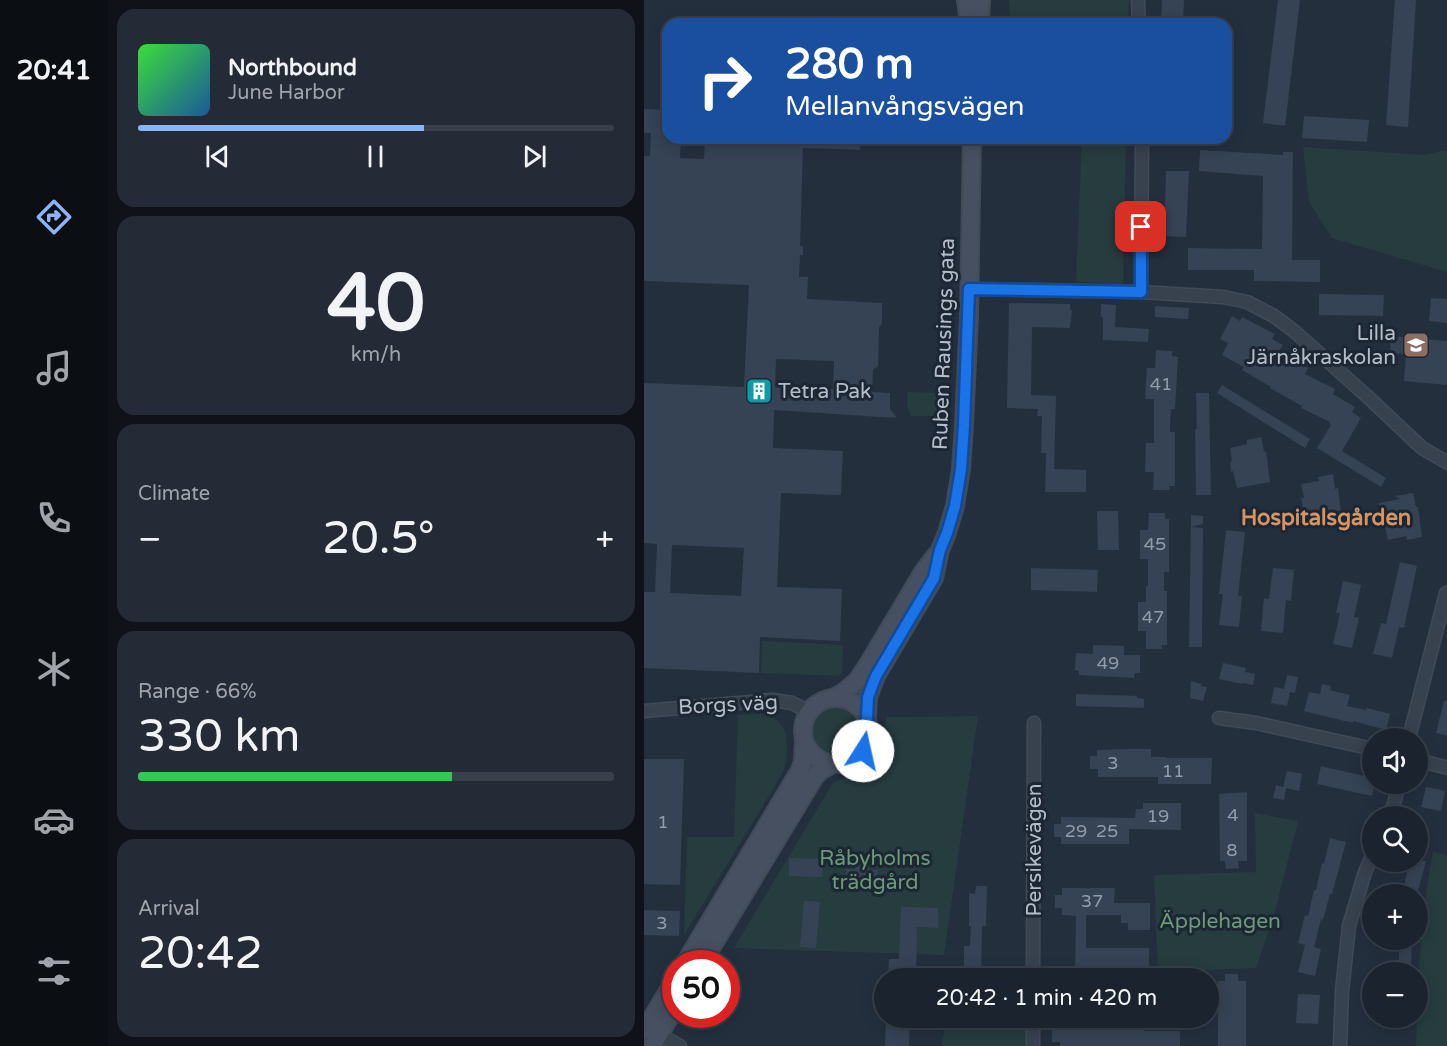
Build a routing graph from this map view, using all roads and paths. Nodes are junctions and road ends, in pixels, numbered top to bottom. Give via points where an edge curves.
1 (966, 0) edge
2 (981, 0) edge
3 (1138, 0) edge
4 (968, 18) edge
5 (980, 18) edge
6 (1139, 18) edge
7 (972, 144) edge
8 (1142, 144) edge
9 (969, 289) junction
10 (1141, 292) junction
11 (1448, 463) edge
12 (940, 550) junction
13 (1446, 593) dead end
14 (833, 698) junction
15 (644, 711) edge
16 (809, 712) junction
17 (867, 718) junction
18 (1219, 718) dead end
19 (1034, 723) dead end
20 (1412, 728) edge
21 (804, 740) junction
22 (1362, 747) edge
23 (1428, 763) edge
24 (833, 764) junction
25 (1448, 768) edge
26 (1365, 872) edge
27 (692, 950) edge
28 (710, 950) edge
29 (1033, 968) edge
30 (662, 1009) edge
31 (662, 1022) edge
32 (1033, 1028) edge
33 (650, 1035) edge
34 (680, 1046) edge
35 (1033, 1046) edge
36 (1340, 1046) edge

1 - 4 main road
2 - 5 main road
3 - 6 street
7 - 9 main road, Ruben Rausings gata
8 - 10 street
9 - 10 street
9 - 12 main road, Ruben Rausings gata via 961,469 955,506
10 - 11 street via 1223,297 1265,311 1294,331 1422,448
12 - 14 main road, Ruben Rausings gata via 868,666 857,681
12 - 17 main road, Ruben Rausings gata via 934,578 876,676 868,697
13 - 20 street
14 - 16 main road, Ruben Rausings gata via 819,702
14 - 17 main road via 857,705
15 - 16 street, Borgs väg via 772,700 792,703
16 - 21 main road via 804,721
17 - 24 main road, Ruben Rausings gata via 868,741 863,751 844,763
18 - 22 street
19 - 29 street, Persikevägen
21 - 24 main road via 815,756
21 - 27 main road via 800,770
23 - 25 street
24 - 28 main road, Ruben Rausings gata via 814,778
26 - 36 street via 1349,926
30 - 33 main road
31 - 33 main road
32 - 35 street
33 - 34 street

